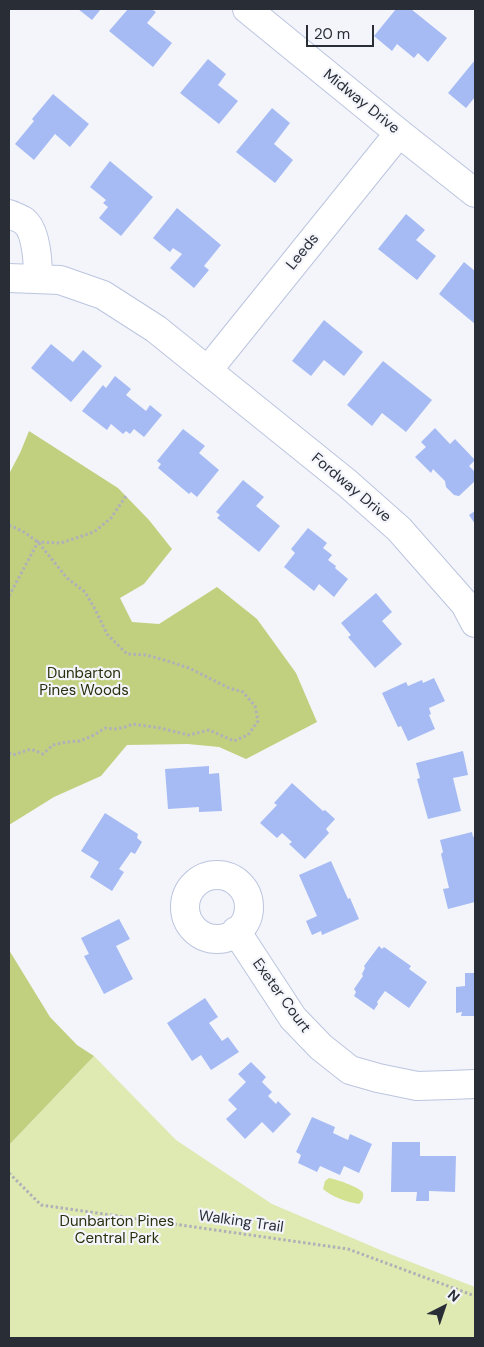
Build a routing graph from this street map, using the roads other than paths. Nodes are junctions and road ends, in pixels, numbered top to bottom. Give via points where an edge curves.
1 (247, 9) edge
2 (399, 133) junction
3 (475, 193) edge
4 (9, 214) edge
5 (9, 278) edge
6 (38, 279) junction
7 (208, 370) junction
8 (475, 623) edge
9 (236, 931) dead end
10 (475, 1084) edge

1 - 2 street, Midway Drive
2 - 3 street, Midway Drive
2 - 7 street, Leeds
4 - 6 street via 29,226 35,244
5 - 6 street, Fordway Drive
6 - 7 street, Fordway Drive via 60,280 103,295 156,329
7 - 8 street, Fordway Drive via 399,529 465,604
9 - 10 street, Exeter Court via 294,1018 321,1047 350,1070 417,1086

